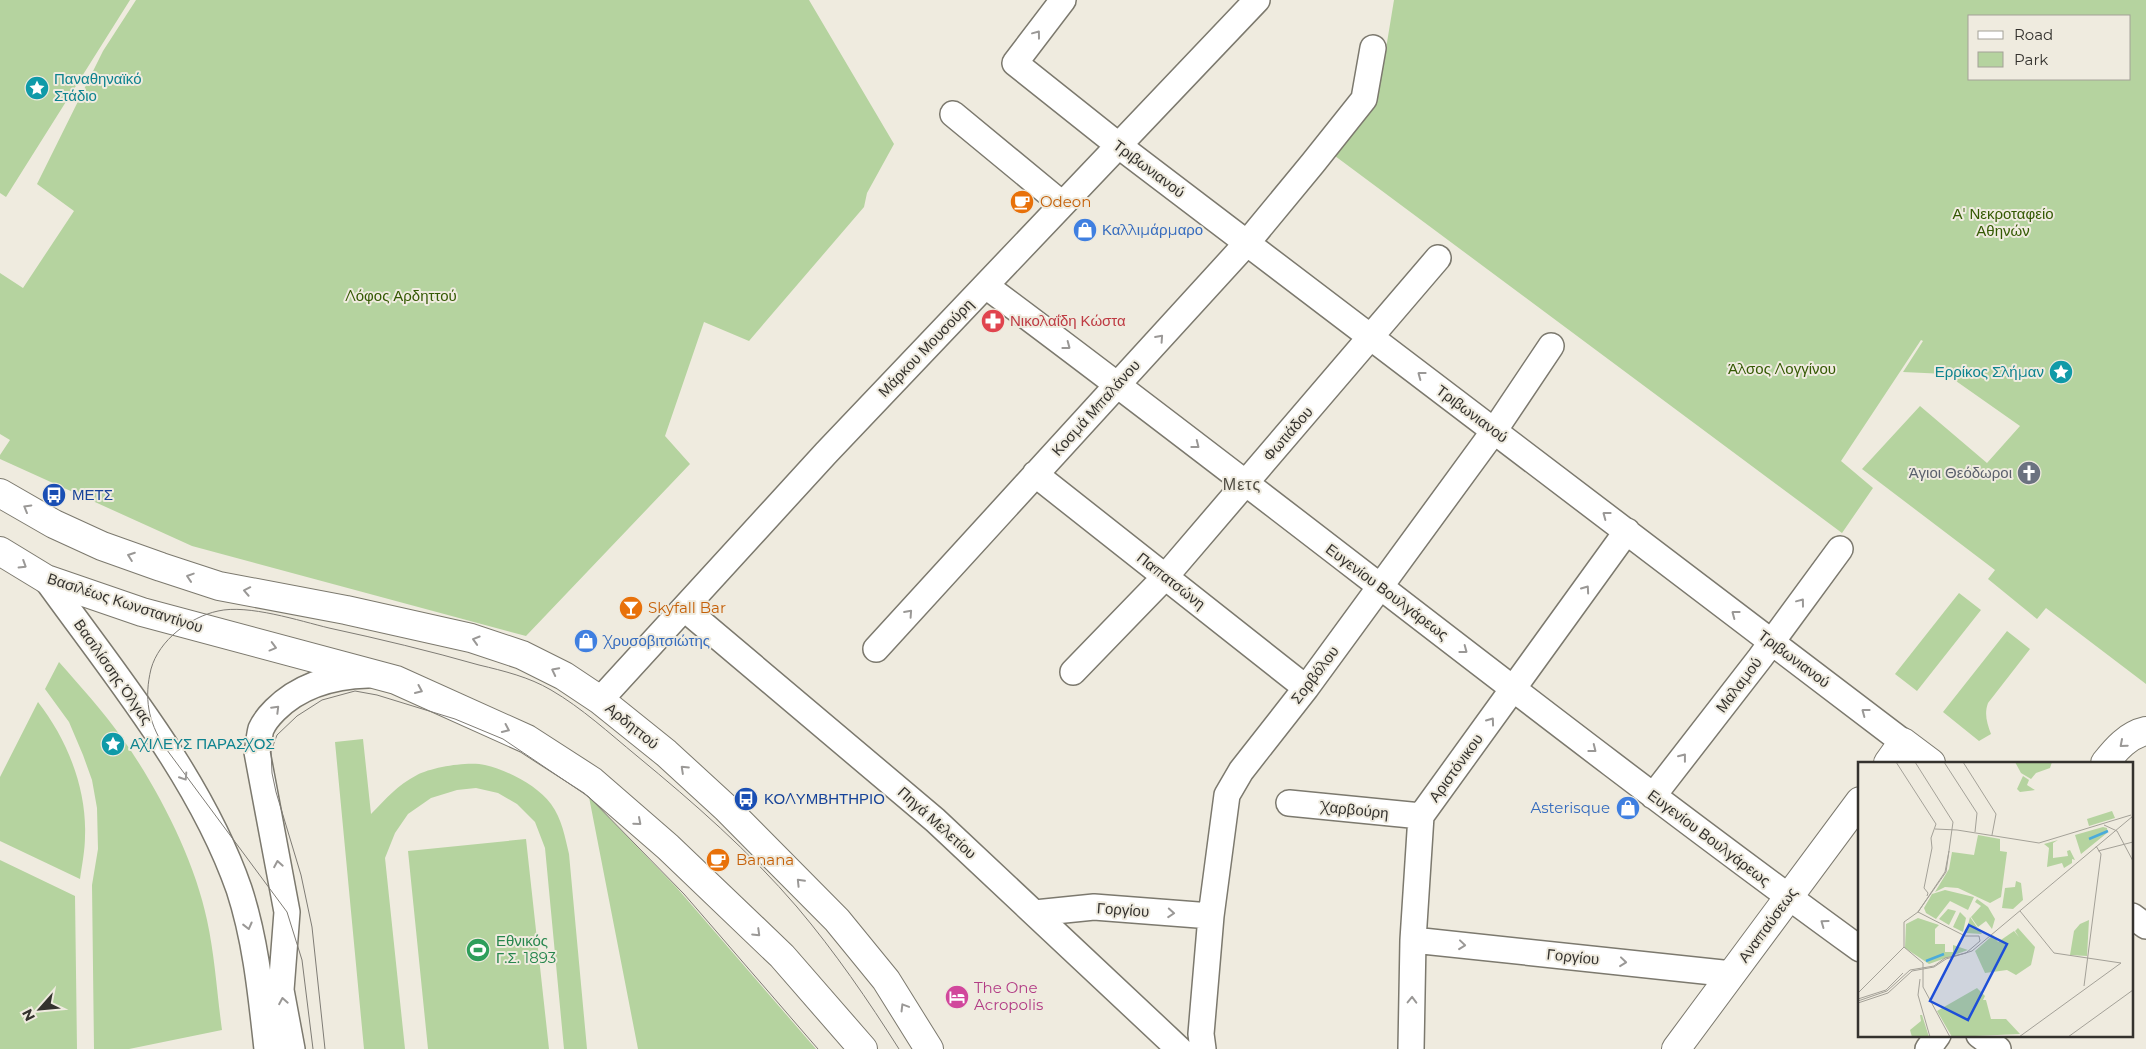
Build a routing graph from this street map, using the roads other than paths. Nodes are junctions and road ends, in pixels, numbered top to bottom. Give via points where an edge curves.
1 (1063, 0) edge
2 (1257, 0) edge
3 (1373, 48) dead end
4 (953, 114) dead end
5 (1118, 145) junction
6 (1062, 204) junction
7 (1247, 243) junction
8 (1438, 258) dead end
9 (986, 286) junction
10 (1371, 337) junction
11 (1551, 346) dead end
12 (1118, 384) junction
13 (1494, 431) junction
14 (1035, 474) junction
15 (1246, 484) junction
16 (0, 493) edge
17 (1627, 531) junction
18 (1840, 548) dead end
19 (0, 551) edge
20 (1165, 577) junction
21 (46, 580) junction
22 (1381, 587) junction
23 (685, 609) junction
24 (1771, 641) junction
25 (876, 649) dead end
26 (1073, 672) dead end
27 (375, 674) junction
28 (1306, 688) junction
29 (1514, 689) junction
30 (600, 700) junction
31 (2146, 730) edge
32 (1896, 752) edge
33 (1928, 762) edge
34 (2106, 762) edge
35 (1653, 796) junction
36 (1289, 803) dead end
37 (1858, 804) edge
38 (1421, 816) junction
39 (1788, 897) junction
40 (1035, 912) junction
41 (1211, 916) junction
42 (2134, 917) edge
43 (2146, 926) edge
44 (1413, 940) junction
45 (1858, 948) edge
46 (1732, 974) junction
47 (1937, 1036) edge
48 (1980, 1036) edge
49 (267, 1049) edge
50 (292, 1049) edge
51 (863, 1049) edge
52 (928, 1049) edge
53 (1179, 1049) edge
54 (1203, 1049) edge
55 (1411, 1049) edge
56 (1676, 1049) edge
57 (1928, 1049) edge
58 (1998, 1049) edge

5 -> 1 street, Τριβωνιανού via 1015,63
2 - 5 street, Μάρκου Μουσούρη
3 - 7 street, Κοσμά Μπαλάνου via 1364,99
4 - 6 street
5 - 6 street, Μάρκου Μουσούρη
5 - 7 street, Τριβωνιανού
6 - 9 street, Μάρκου Μουσούρη
7 - 10 street, Τριβωνιανού
12 -> 7 street, Κοσμά Μπαλάνου
8 - 10 street, Φωτιάδου
9 -> 12 street, Ευγενίου Βουλγάρεως
9 - 23 street, Μάρκου Μουσούρη via 826,453
13 -> 10 street, Τριβωνιανού
10 - 15 street, Φωτιάδου
11 - 13 street, Σορβόλου
12 - 14 street, Κοσμά Μπαλάνου
12 -> 15 street, Ευγενίου Βουλγάρεως
17 -> 13 street, Τριβωνιανού
13 - 22 street, Σορβόλου
14 - 20 street, Παπατσώνη
25 -> 14 street, Κοσμά Μπαλάνου
15 - 20 street, Φωτιάδου
15 - 22 street, Ευγενίου Βουλγάρεως
30 -> 16 main road, Αρδηττού via 522,654 471,638 219,586 102,546 54,524
24 -> 17 street, Τριβωνιανού
29 -> 17 street, Αριστόνικου
24 -> 18 street, Μαλαμού
19 -> 21 main road, Βασιλέως Κωνσταντίνου
20 - 26 street, Φωτιάδου
20 - 28 street, Παπατσώνη
21 -> 27 main road, Βασιλέως Κωνσταντίνου via 142,612
21 -> 49 street, Βασιλίσσης Όλγας via 156,734 200,801 217,834 239,891 256,959
22 - 28 street, Σορβόλου
22 -> 29 street, Ευγενίου Βουλγάρεως
23 - 30 street, Μάρκου Μουσούρη
23 - 40 street, Πηγά Μελετίου via 934,820
32 -> 24 street, Τριβωνιανού
35 -> 24 street, Μαλαμού
50 -> 27 street via 281,990 287,912 257,752 262,728 270,715 298,692 346,675
27 -> 51 main road via 396,680 527,740 592,781 668,847 782,956
28 - 41 street, Σορβόλου via 1241,771 1227,795
29 -> 35 street, Ευγενίου Βουλγάρεως
38 -> 29 street, Αριστόνικου
52 -> 30 main road, Αρδηττού via 886,980 837,920 726,808 666,753
31 -> 34 main road via 2122,744
32 - 33 main road, Τριβωνιανού
35 - 39 street, Ευγενίου Βουλγάρεως
36 - 38 street, Χαρβούρη
37 - 39 main road, Αναπαύσεως
38 - 44 street, Αριστόνικου
45 -> 39 street, Ευγενίου Βουλγάρεως
39 - 46 main road, Αναπαύσεως
40 -> 41 street, Γοργίου via 1094,907
40 - 53 street, Πηγά Μελετίου
41 - 54 street, Σορβόλου via 1201,1034
42 - 43 street
44 -> 46 street, Γοργίου
55 -> 44 street, Αριστόνικου
46 - 56 main road, Αναπαύσεως
47 - 57 street
48 - 58 street

